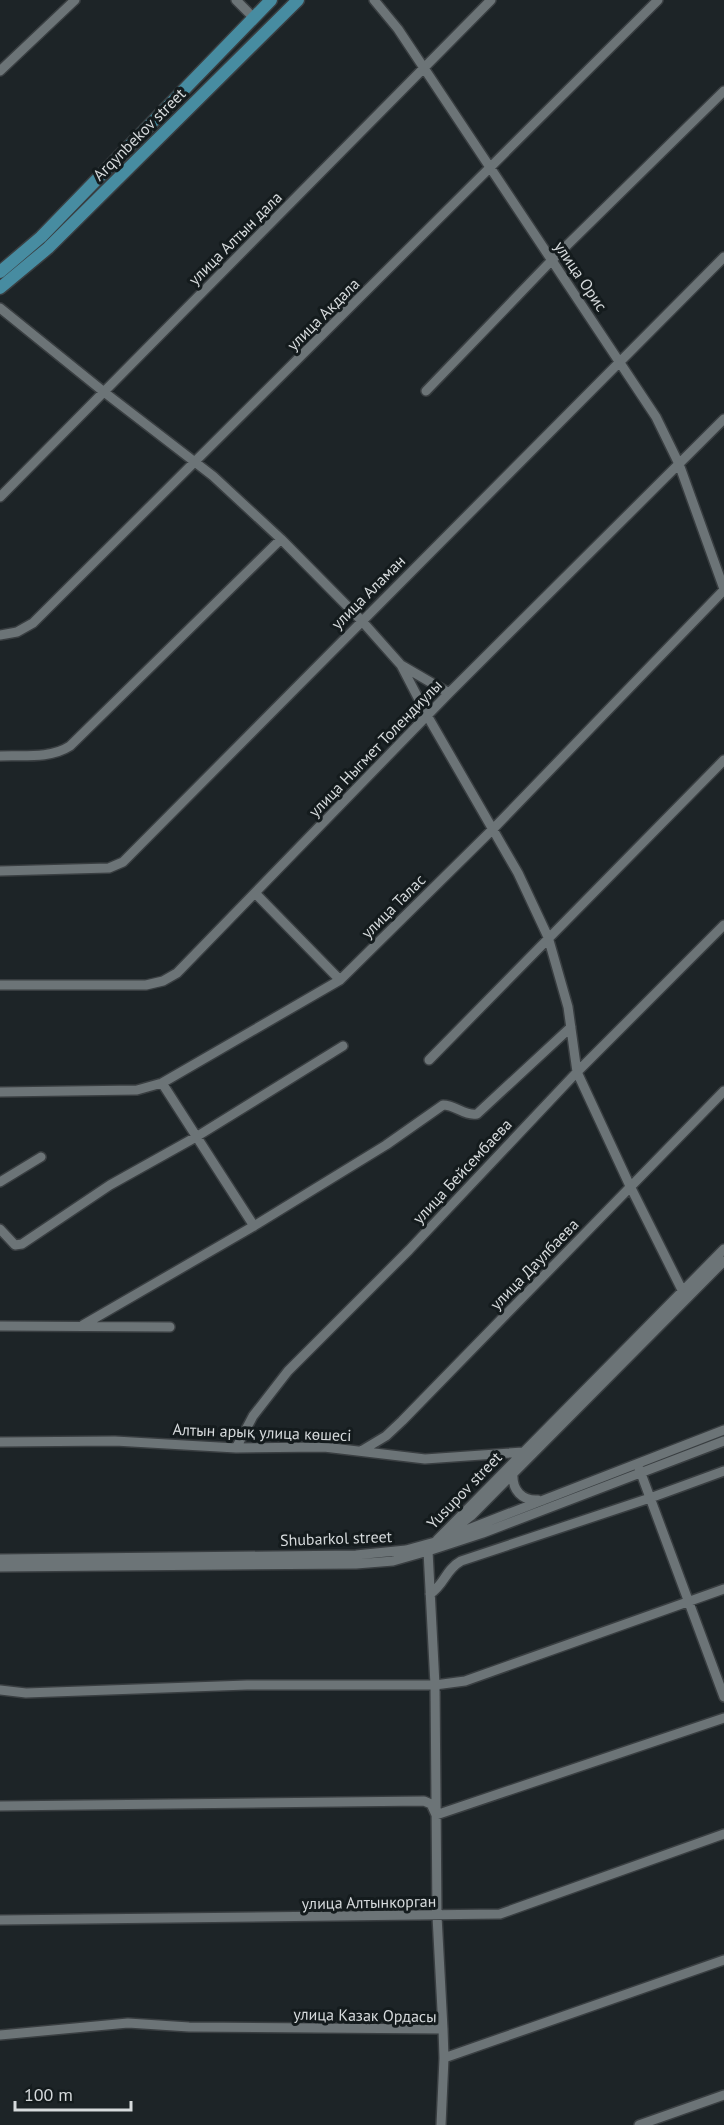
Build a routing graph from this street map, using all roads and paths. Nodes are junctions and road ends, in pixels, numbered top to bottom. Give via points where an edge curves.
1 (75, 0) edge
2 (236, 0) edge
3 (271, 0) edge
4 (298, 0) edge
5 (374, 0) edge
6 (491, 0) edge
7 (658, 0) edge
8 (254, 18) junction
9 (424, 68) junction
10 (0, 71) edge
11 (724, 92) edge
12 (489, 168) junction
13 (33, 253) junction
14 (724, 258) edge
15 (552, 260) junction
16 (0, 272) edge
17 (0, 288) edge
18 (0, 308) edge
19 (620, 363) junction
20 (426, 391) dead end
21 (104, 392) junction
22 (724, 419) edge
23 (196, 462) junction
24 (679, 464) junction
25 (0, 497) edge
26 (281, 539) junction
27 (724, 590) edge
28 (361, 620) junction
29 (0, 635) edge
30 (401, 665) junction
31 (449, 693) junction
32 (428, 717) junction
33 (0, 756) edge
34 (724, 760) edge
35 (494, 828) junction
36 (0, 871) edge
37 (255, 893) junction
38 (724, 925) edge
39 (548, 937) junction
40 (340, 980) junction
41 (0, 985) edge
42 (571, 1027) junction
43 (343, 1046) dead end
44 (429, 1060) dead end
45 (577, 1072) junction
46 (162, 1083) junction
47 (724, 1091) edge
48 (0, 1092) edge
49 (196, 1137) junction
50 (41, 1157) dead end
51 (0, 1182) edge
52 (630, 1186) junction
53 (254, 1226) junction
54 (0, 1229) edge
55 (724, 1249) edge
56 (724, 1261) edge
57 (684, 1295) junction
58 (83, 1325) junction
59 (0, 1326) edge
60 (170, 1327) dead end
61 (724, 1430) edge
62 (724, 1441) edge
63 (0, 1442) edge
64 (236, 1448) junction
65 (361, 1451) junction
66 (523, 1452) junction
67 (638, 1468) junction
68 (724, 1471) edge
69 (513, 1474) junction
70 (549, 1498) junction
71 (650, 1498) junction
72 (435, 1542) junction
73 (428, 1551) junction
74 (0, 1559) edge
75 (0, 1567) edge
76 (724, 1589) edge
77 (430, 1594) junction
78 (689, 1602) junction
79 (435, 1685) junction
80 (0, 1690) edge
81 (724, 1697) edge
82 (724, 1718) edge
83 (0, 1806) edge
84 (436, 1815) junction
85 (724, 1834) edge
86 (437, 1916) junction
87 (0, 1920) edge
88 (724, 1960) edge
89 (443, 2029) junction
90 (0, 2035) edge
91 (444, 2058) junction
92 (724, 2096) edge
93 (441, 2125) edge
94 (639, 2125) edge

1 - 10 street
2 - 8 street
3 - 8 main road, Arqynbekov street
4 - 13 main road, Arqynbekov street
5 - 9 street, улица Орис
6 - 9 street, улица Алтын дала
7 - 12 street, улица Акдала
8 - 13 main road, Arqynbekov street
9 - 12 street, улица Орис
9 - 21 street, улица Алтын дала
11 - 15 street
12 - 15 street, улица Орис
12 - 23 street, улица Акдала
13 - 16 main road, Arqynbekov street
13 - 17 main road, Arqynbekov street
14 - 19 street, улица Аламан
15 - 19 street, улица Орис
15 - 20 street
18 - 21 street
19 - 24 street, улица Орис via 656,417
19 - 28 street, улица Аламан
21 - 23 street
21 - 25 street, улица Алтын дала
22 - 24 street, улица Ныгмет Толендиулы
23 - 26 street
23 - 29 street, улица Акдала via 33,623
24 - 27 street, улица Орис
24 - 31 street, улица Ныгмет Толендиулы
26 - 28 street
26 - 33 street via 70,746 51,754
27 - 35 street, улица Талас
28 - 30 street
28 - 36 street, улица Аламан via 123,862 109,868
30 - 31 street
30 - 32 street
31 - 32 street, улица Ныгмет Толендиулы
32 - 35 street
32 - 37 street, улица Ныгмет Толендиулы
34 - 39 street
35 - 39 street
35 - 40 street, улица Талас
37 - 40 street
37 - 41 street, улица Ныгмет Толендиулы via 177,973 163,981
38 - 45 street, улица Бейсембаева
39 - 42 street
39 - 44 street
40 - 46 street, улица Талас
42 - 45 street
42 - 53 street via 477,1114 469,1115 443,1105
43 - 49 street
45 - 52 street
45 - 64 street, улица Бейсембаева via 288,1371 253,1416
46 - 48 street, улица Талас via 137,1090
46 - 49 street
47 - 52 street, улица Даулбаева
49 - 53 street
49 - 54 street via 110,1185 22,1244 10,1242
50 - 51 street
52 - 57 street
52 - 65 street, улица Даулбаева via 402,1421
53 - 58 street
55 - 57 street, Yusupov street
56 - 57 street, Yusupov street
57 - 66 street, Yusupov street
57 - 69 street, Yusupov street
58 - 59 street
58 - 60 street
61 - 67 street, Shubarkol street
62 - 67 street, Shubarkol street
63 - 64 street, Алтын арық улица көшесі via 115,1441
64 - 65 street, Алтын арық улица көшесі via 324,1447
65 - 66 street, Алтын арық улица көшесі via 425,1459
66 - 72 street, Yusupov street
67 - 70 street, Shubarkol street
67 - 71 street
67 - 73 street, Shubarkol street via 483,1533
68 - 71 street
69 - 70 street via 521,1496 534,1500
69 - 72 street, Yusupov street via 471,1516
70 - 72 street, Shubarkol street
71 - 77 street via 461,1561 452,1566
71 - 78 street
72 - 73 street
72 - 74 street, Shubarkol street via 395,1552 356,1555
73 - 75 street, Shubarkol street via 393,1561 356,1564
73 - 77 street
76 - 78 street
77 - 79 street
78 - 79 street via 465,1681
78 - 81 street
79 - 80 street via 247,1685 26,1693
79 - 84 street
82 - 84 street
83 - 84 street via 424,1801 431,1804
84 - 86 street
85 - 86 street, улица Алтынкорган via 500,1914
86 - 87 street, улица Алтынкорган
86 - 89 street
88 - 91 street
89 - 90 street, улица Казак Ордасы via 128,2023
89 - 91 street, улица Казак Ордасы
91 - 93 street, улица Казак Ордасы
92 - 94 street

